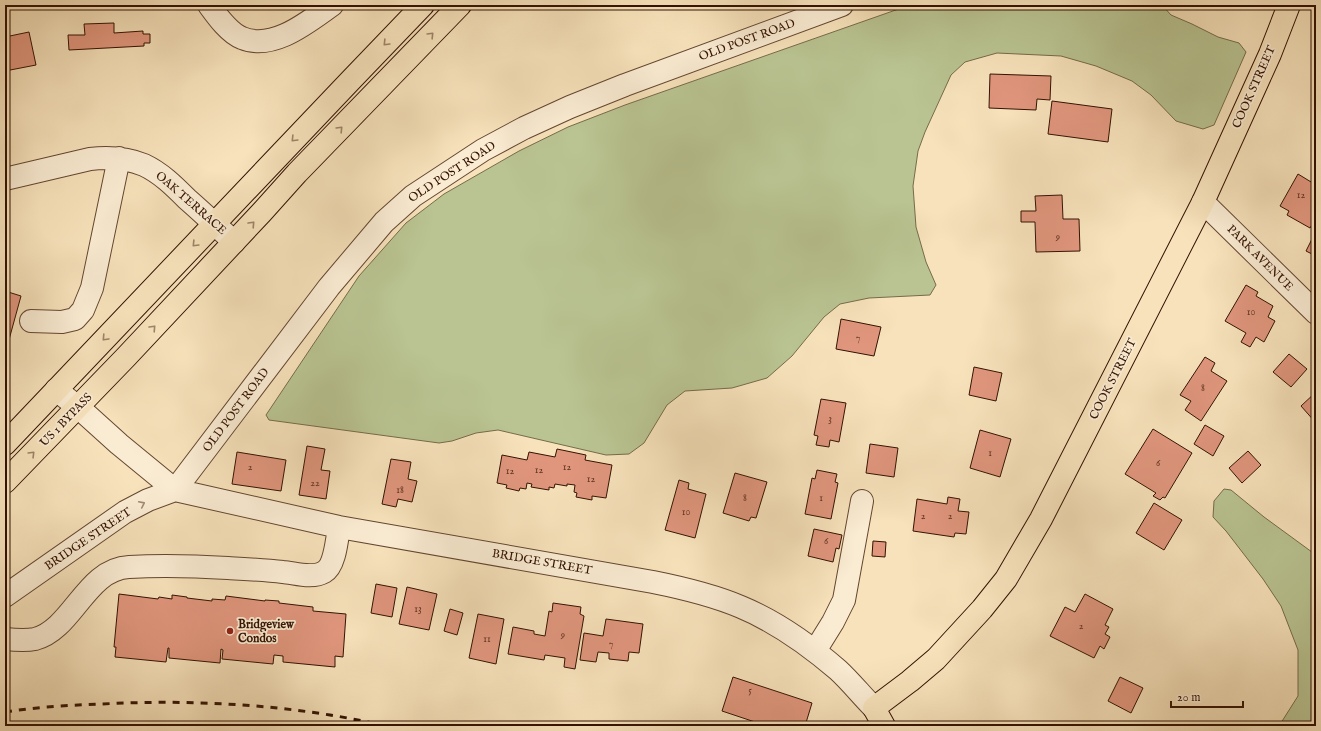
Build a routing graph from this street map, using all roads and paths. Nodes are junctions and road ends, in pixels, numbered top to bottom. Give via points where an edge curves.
1 (209, 5) edge
2 (332, 5) edge
3 (423, 5) edge
4 (460, 5) edge
5 (842, 5) edge
6 (1289, 5) edge
7 (119, 158) junction
8 (5, 179) edge
9 (1203, 202) junction
10 (214, 223) junction
11 (234, 242) junction
12 (1316, 313) edge
13 (31, 321) dead end
14 (56, 390) junction
15 (78, 408) junction
16 (5, 444) edge
17 (5, 482) edge
18 (175, 490) junction
19 (862, 501) dead end
20 (339, 527) junction
21 (5, 596) edge
22 (5, 639) edge
23 (815, 651) junction
24 (879, 717) edge

1 - 2 street via 241,38 253,40 284,36
3 -> 10 main road
11 -> 4 main road, US 1 BYPASS via 297,173
5 - 18 street, OLD POST ROAD via 570,107 483,150 413,196 384,222 329,287
6 - 9 main road, COOK STREET via 1270,54
7 - 8 street, OAK TERRACE via 90,159
7 - 10 street, OAK TERRACE via 155,171
7 - 13 street via 92,288 83,310 75,318 62,322
9 - 12 street, PARK AVENUE
9 - 24 main road, COOK STREET via 1041,519 1006,579 936,659 910,682
10 - 11 street, OAK TERRACE
10 -> 14 main road
15 -> 11 main road, US 1 BYPASS
14 - 15 street, BRIDGE STREET
14 - 16 main road
17 -> 15 main road, US 1 BYPASS
15 - 18 street, BRIDGE STREET
18 - 20 street, BRIDGE STREET
21 -> 18 street, BRIDGE STREET via 125,512
19 - 23 street via 844,600
20 - 22 street via 332,560 324,572 304,575 192,566 126,567 113,570 89,588 66,617 47,633 35,639
20 - 23 street, BRIDGE STREET via 689,589 759,615
23 - 24 street, BRIDGE STREET via 839,671

